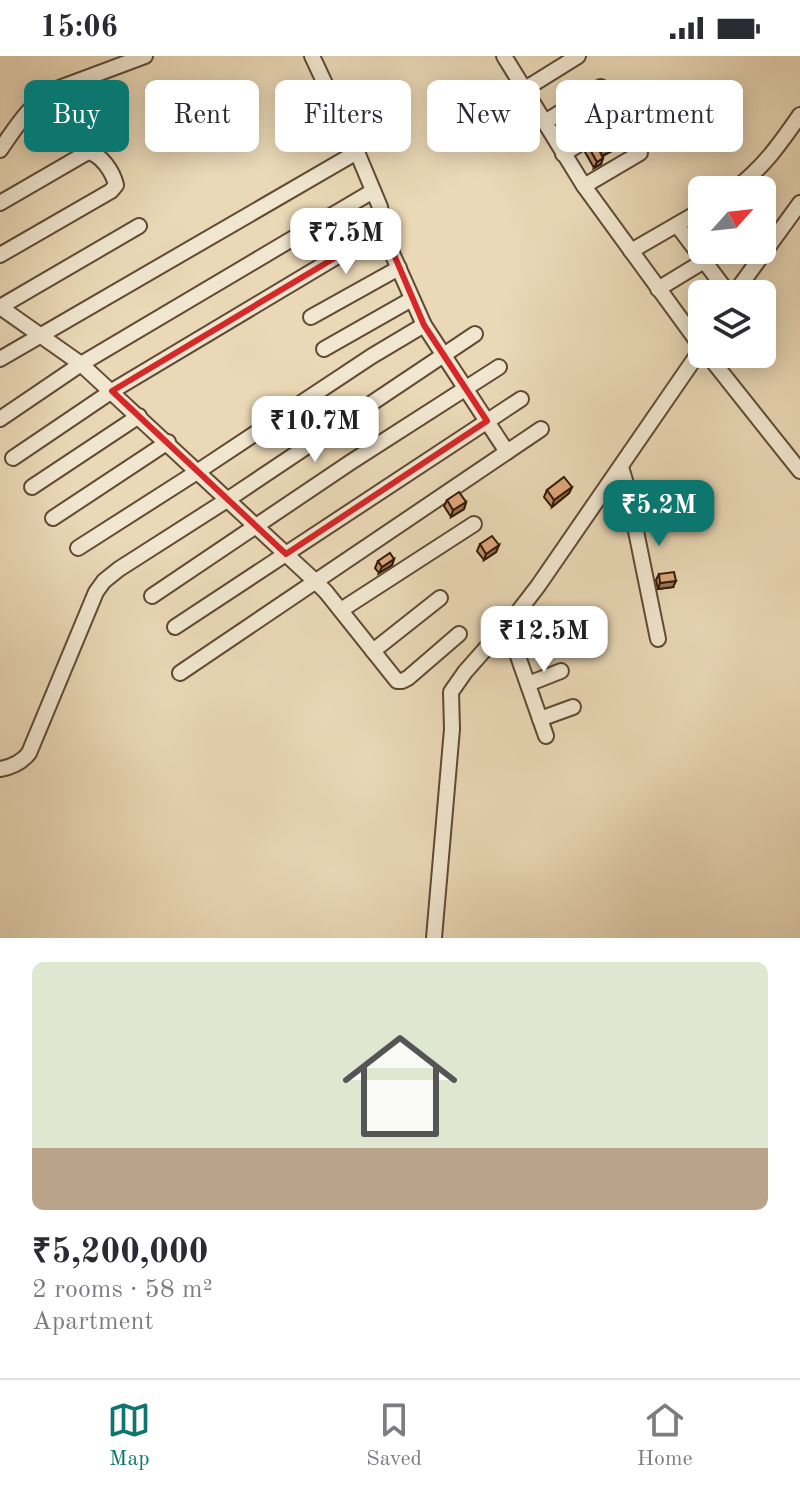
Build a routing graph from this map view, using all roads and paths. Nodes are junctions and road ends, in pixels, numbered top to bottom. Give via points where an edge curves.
1 (145, 56) edge
2 (312, 56) edge
3 (504, 56) edge
4 (578, 56) edge
5 (118, 60) edge
6 (323, 80) edge
7 (519, 80) edge
8 (539, 80) edge
9 (540, 114) edge
10 (556, 115) edge
11 (800, 115) edge
12 (545, 122) junction
13 (0, 150) edge
14 (357, 152) joint
15 (566, 152) edge
16 (640, 153) dead end
17 (563, 154) junction
18 (752, 176) edge
19 (584, 186) junction
20 (373, 191) junction
21 (0, 203) edge
22 (800, 203) edge
23 (688, 218) edge
24 (677, 225) junction
25 (139, 226) dead end
26 (383, 229) junction
27 (776, 232) edge
28 (688, 240) edge
29 (631, 251) junction
30 (0, 255) edge
31 (699, 264) edge
32 (707, 264) edge
33 (399, 268) junction
34 (720, 280) edge
35 (658, 289) junction
36 (412, 299) junction
37 (0, 307) edge
38 (311, 317) dead end
39 (424, 325) junction
40 (688, 329) edge
41 (475, 334) dead end
42 (41, 335) junction
43 (324, 349) dead end
44 (444, 356) junction
45 (0, 359) edge
46 (81, 364) junction
47 (499, 367) dead end
48 (688, 368) edge
49 (718, 368) edge
50 (466, 388) junction
51 (112, 391) junction
52 (521, 399) dead end
53 (139, 416) junction
54 (0, 419) edge
55 (487, 421) junction
56 (541, 429) dead end
57 (168, 442) junction
58 (507, 452) junction
59 (13, 458) dead end
60 (621, 467) junction
61 (800, 471) edge
62 (197, 472) junction
63 (32, 487) dead end
64 (227, 500) junction
65 (53, 518) dead end
66 (474, 524) dead end
67 (256, 527) junction
68 (78, 548) dead end
69 (286, 554) junction
70 (316, 582) junction
71 (152, 596) dead end
72 (440, 598) dead end
73 (341, 610) junction
74 (507, 625) junction
75 (175, 627) dead end
76 (459, 634) dead end
77 (548, 634) dead end
78 (658, 639) dead end
79 (515, 647) junction
80 (373, 651) junction
81 (561, 671) dead end
82 (180, 673) dead end
83 (528, 684) junction
84 (573, 707) dead end
85 (540, 719) junction
86 (546, 736) dead end
87 (0, 769) edge
88 (434, 938) edge

1 - 5 street
2 - 6 street
3 - 7 street
4 - 8 street
5 - 13 street via 41,97
9 - 12 street
10 - 12 street
11 - 18 street
12 - 17 street
14 - 20 street
14 - 42 street
15 - 17 street
16 - 19 street
17 - 19 street
19 - 29 street
20 - 26 street
20 - 46 street
21 - 30 street via 88,152 99,157 116,185
22 - 27 street
23 - 24 street
24 - 28 street
24 - 29 street
25 - 37 street
26 - 33 street
26 - 51 street
29 - 35 street
31 - 35 street
32 - 34 street
33 - 36 street
33 - 38 street
35 - 40 street
36 - 39 street
36 - 43 street
37 - 42 street
39 - 44 street
39 - 62 street
41 - 44 street
42 - 45 street
42 - 46 street
44 - 50 street
44 - 64 street
46 - 51 street
46 - 54 street
47 - 50 street
48 - 60 street
49 - 61 street
50 - 55 street
50 - 67 street
51 - 53 street
51 - 59 street
52 - 55 street
53 - 57 street
53 - 63 street
55 - 58 street
55 - 69 street
56 - 58 street
57 - 62 street
57 - 65 street
58 - 70 street
60 - 74 street
60 - 78 street
62 - 64 street
62 - 68 street
64 - 67 street
64 - 87 street via 104,581 29,753
66 - 73 street
67 - 69 street
67 - 71 street
69 - 70 street
69 - 75 street
70 - 73 street
70 - 82 street
72 - 80 street
73 - 80 street
74 - 79 street
74 - 88 street via 451,692
76 - 80 street via 402,681
77 - 79 street
79 - 83 street
81 - 83 street
83 - 85 street
84 - 85 street
85 - 86 street

